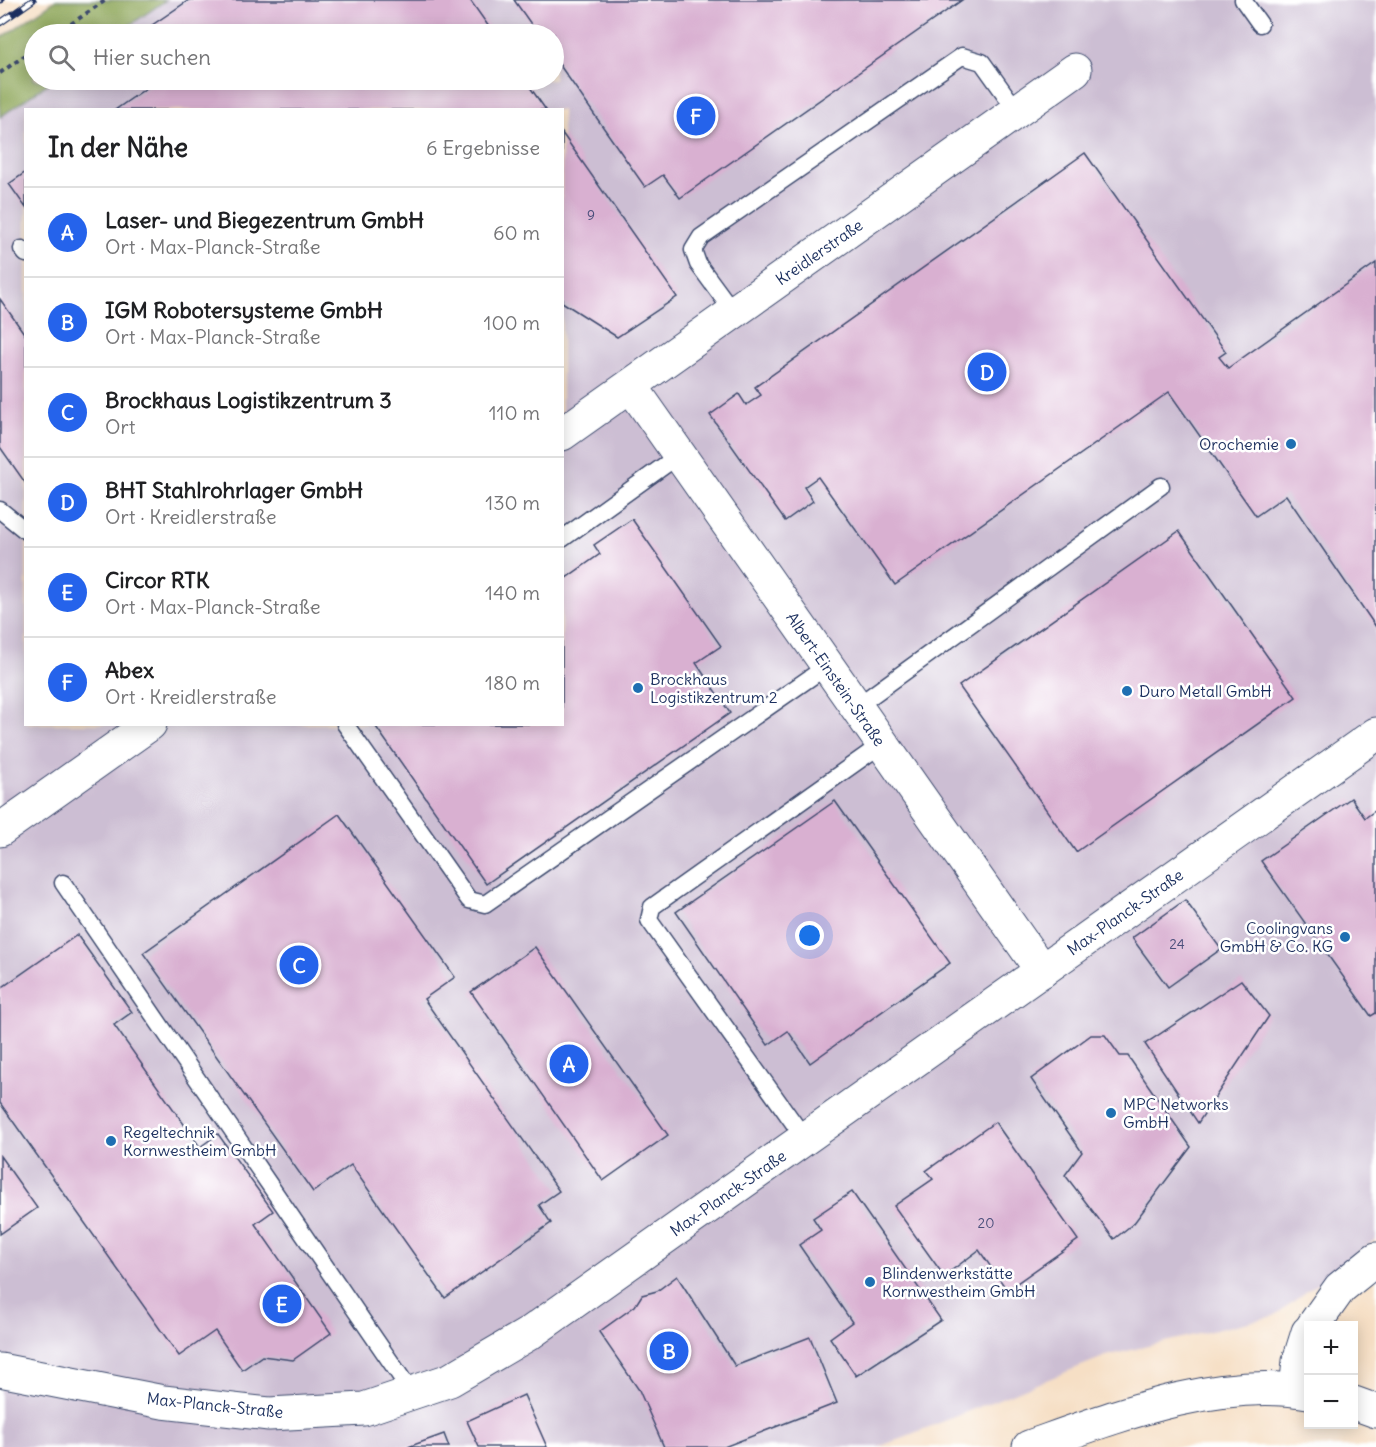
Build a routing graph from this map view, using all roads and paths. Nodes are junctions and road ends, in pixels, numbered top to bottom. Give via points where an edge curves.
1 (105, 0) edge
2 (1243, 0) edge
3 (70, 24) edge
4 (1260, 24) dead end
5 (24, 56) edge
6 (1075, 70) dead end
7 (0, 73) edge
8 (1017, 111) junction
9 (734, 313) junction
10 (631, 386) junction
11 (564, 433) edge
12 (679, 455) junction
13 (1161, 486) dead end
14 (0, 510) edge
15 (24, 529) edge
16 (564, 538) edge
17 (827, 666) junction
18 (856, 707) junction
19 (147, 726) edge
20 (346, 726) edge
21 (1376, 734) edge
22 (882, 744) junction
23 (0, 830) edge
24 (63, 883) dead end
25 (1042, 971) junction
26 (805, 1139) junction
27 (1376, 1259) edge
28 (1317, 1321) edge
29 (1304, 1345) edge
30 (0, 1370) edge
31 (1302, 1391) edge
32 (412, 1393) junction
33 (1358, 1405) edge
34 (1376, 1411) edge
35 (1029, 1447) edge

1 - 3 path
2 - 4 lane
5 - 7 path
6 - 8 street, Kreidlerstraße
8 - 9 street, Kreidlerstraße
8 - 9 lane via 982,62 962,56 700,237 693,250 698,264
9 - 10 street, Kreidlerstraße
10 - 11 street, Kreidlerstraße
10 - 12 street, Albert-Einstein-Straße
12 - 16 lane
12 - 17 street, Albert-Einstein-Straße
13 - 18 lane
14 - 15 lane
17 - 18 street, Albert-Einstein-Straße
17 - 20 lane via 485,904 469,900
18 - 22 street, Albert-Einstein-Straße
19 - 23 street
21 - 25 street, Max-Planck-Straße
22 - 25 street, Albert-Einstein-Straße
22 - 26 lane via 652,908 649,920
24 - 32 lane
25 - 26 street, Max-Planck-Straße
26 - 32 street, Max-Planck-Straße via 530,1333 450,1380
27 - 28 street via 1340,1288
29 - 31 street via 1299,1361
30 - 32 street, Max-Planck-Straße via 163,1402 269,1414 364,1409
31 - 35 street via 1242,1390 1149,1405
33 - 34 street

